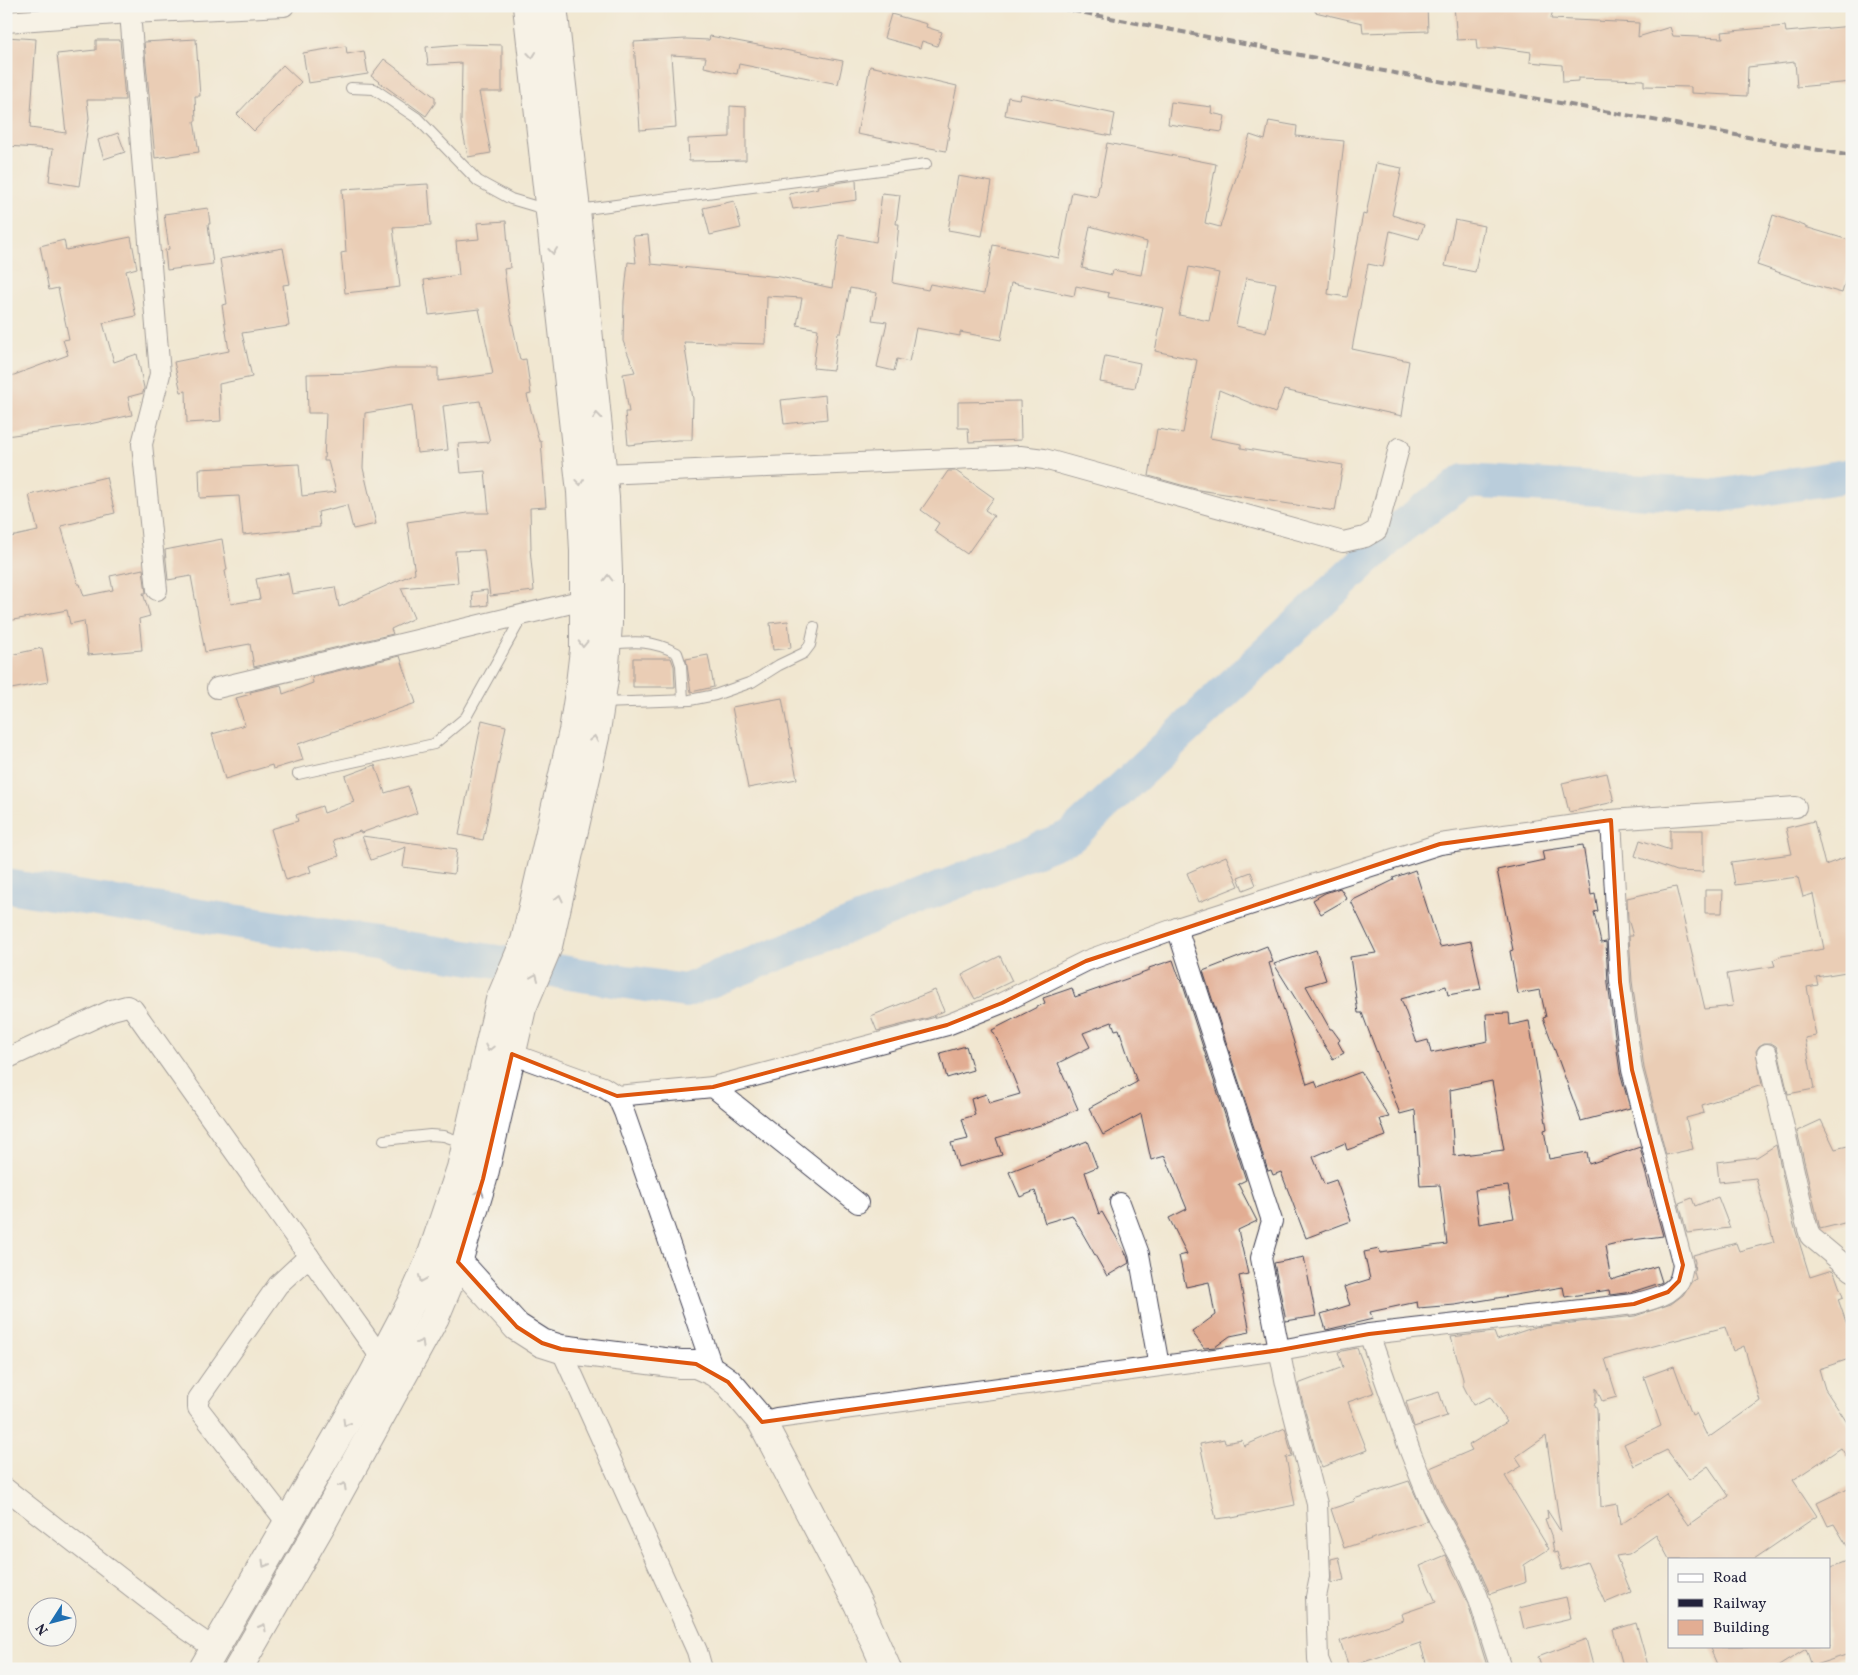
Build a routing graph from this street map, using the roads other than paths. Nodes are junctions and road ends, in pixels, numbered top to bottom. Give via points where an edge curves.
1 (284, 6) edge
2 (527, 6) edge
3 (553, 6) edge
4 (130, 13) junction
5 (6, 22) edge
6 (351, 88) dead end
7 (926, 164) dead end
8 (563, 210) junction
9 (1399, 448) dead end
10 (603, 474) junction
11 (158, 590) dead end
12 (584, 600) junction
13 (524, 614) junction
14 (814, 627) dead end
15 (606, 644) junction
16 (217, 688) dead end
17 (683, 700) junction
18 (589, 701) junction
19 (298, 774) dead end
20 (1796, 807) dead end
21 (1611, 820) junction
22 (1177, 928) junction
23 (511, 1004) junction
24 (512, 1054) junction
25 (1767, 1054) dead end
26 (6, 1059) edge
27 (713, 1087) junction
28 (616, 1096) junction
29 (384, 1140) dead end
30 (466, 1143) junction
31 (858, 1203) dead end
32 (1120, 1203) dead end
33 (439, 1234) junction
34 (309, 1256) junction
35 (458, 1262) junction
36 (1852, 1270) edge
37 (1369, 1334) junction
38 (561, 1349) junction
39 (1280, 1350) junction
40 (382, 1359) junction
41 (1158, 1366) junction
42 (714, 1372) junction
43 (762, 1422) junction
44 (6, 1489) edge
45 (288, 1524) junction
46 (209, 1659) edge
47 (238, 1669) edge
48 (702, 1669) edge
49 (887, 1669) edge
50 (1322, 1669) edge
51 (1501, 1669) edge

1 - 4 street
2 -> 8 main road
3 - 8 main road
4 - 5 street
4 - 11 street via 160,374 142,444
6 - 8 lane via 374,89 417,118 478,181 512,199
7 - 8 lane
10 -> 8 main road
8 -> 12 main road via 581,492
9 - 10 street via 1378,530 1366,537 1343,542 1044,459 1020,456
15 -> 10 main road via 608,571
12 - 13 street
12 -> 18 main road
13 - 16 street
13 - 19 lane via 466,717 434,744
14 - 17 lane via 804,653 779,664 752,682 716,695
15 - 17 lane via 640,641 662,645 677,653
15 - 18 main road
17 - 18 lane
18 - 23 main road via 570,741 537,943
20 - 21 street
21 - 22 street via 1440,844
21 - 37 street via 1620,982 1632,1070 1683,1265 1679,1281 1668,1292 1634,1304
22 - 27 street via 1086,961 1002,1003 947,1025
22 - 39 street via 1272,1221 1261,1258
23 - 24 main road
23 -> 30 main road
24 - 28 street via 603,1087
35 -> 24 main road via 483,1179
25 - 36 street via 1810,1236
26 - 34 street via 112,1010 127,1006 133,1008
27 - 28 street
27 - 31 street
28 - 42 street
29 - 30 lane via 430,1135
30 - 33 main road
32 - 41 street via 1139,1254
33 - 35 main road
33 -> 40 main road via 411,1303
34 - 40 street
34 - 45 street via 278,1285 198,1399 198,1408
35 - 38 main road via 517,1327 542,1343
47 -> 35 main road via 321,1526 435,1317
37 - 39 street
37 - 51 street via 1432,1506 1478,1597
38 - 42 main road via 696,1364
38 - 48 street via 697,1651
39 - 41 street
39 - 50 street via 1316,1504 1320,1578 1316,1597 1318,1659
40 -> 45 main road
41 - 43 street
42 - 43 main road via 728,1382
43 - 49 main road via 858,1604
44 - 46 street via 186,1629
45 -> 46 main road

